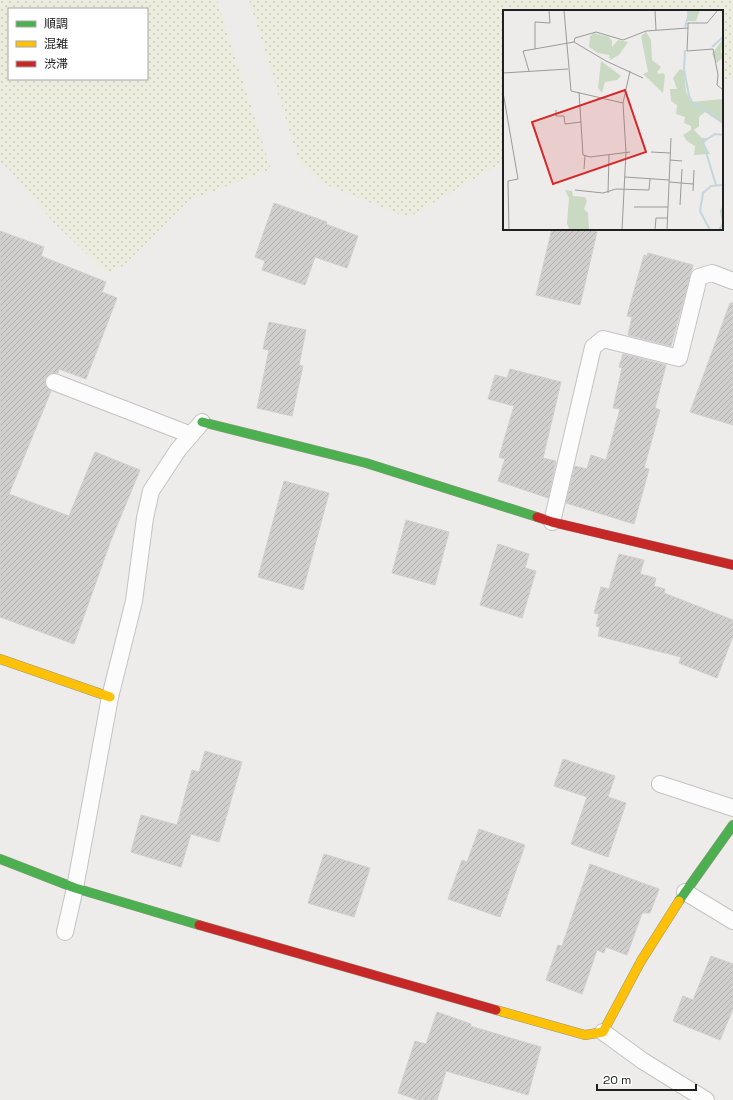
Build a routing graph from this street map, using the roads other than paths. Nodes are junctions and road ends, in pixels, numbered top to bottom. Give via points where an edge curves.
1 (733, 281) edge
2 (54, 382) dead end
3 (202, 422) joint
4 (191, 435) junction
5 (552, 522) junction
6 (733, 565) edge
7 (0, 659) edge
8 (110, 697) junction
9 (660, 784) dead end
10 (733, 808) edge
11 (733, 824) edge
12 (0, 859) edge
13 (75, 888) junction
14 (685, 892) junction
15 (733, 921) edge
16 (65, 932) dead end
17 (603, 1032) junction
18 (706, 1100) edge

1 - 5 lane via 712,273 699,277 680,358 603,339 593,347
2 - 4 lane
3 - 4 lane
3 - 5 street via 366,463
4 - 8 lane via 178,450 152,491 145,518 134,602
5 - 6 street
7 - 8 street
8 - 13 lane
9 - 10 lane
11 - 14 street
12 - 13 street
13 - 16 lane
13 - 17 street via 585,1035
14 - 15 lane
14 - 17 street via 642,961
17 - 18 lane via 643,1061

